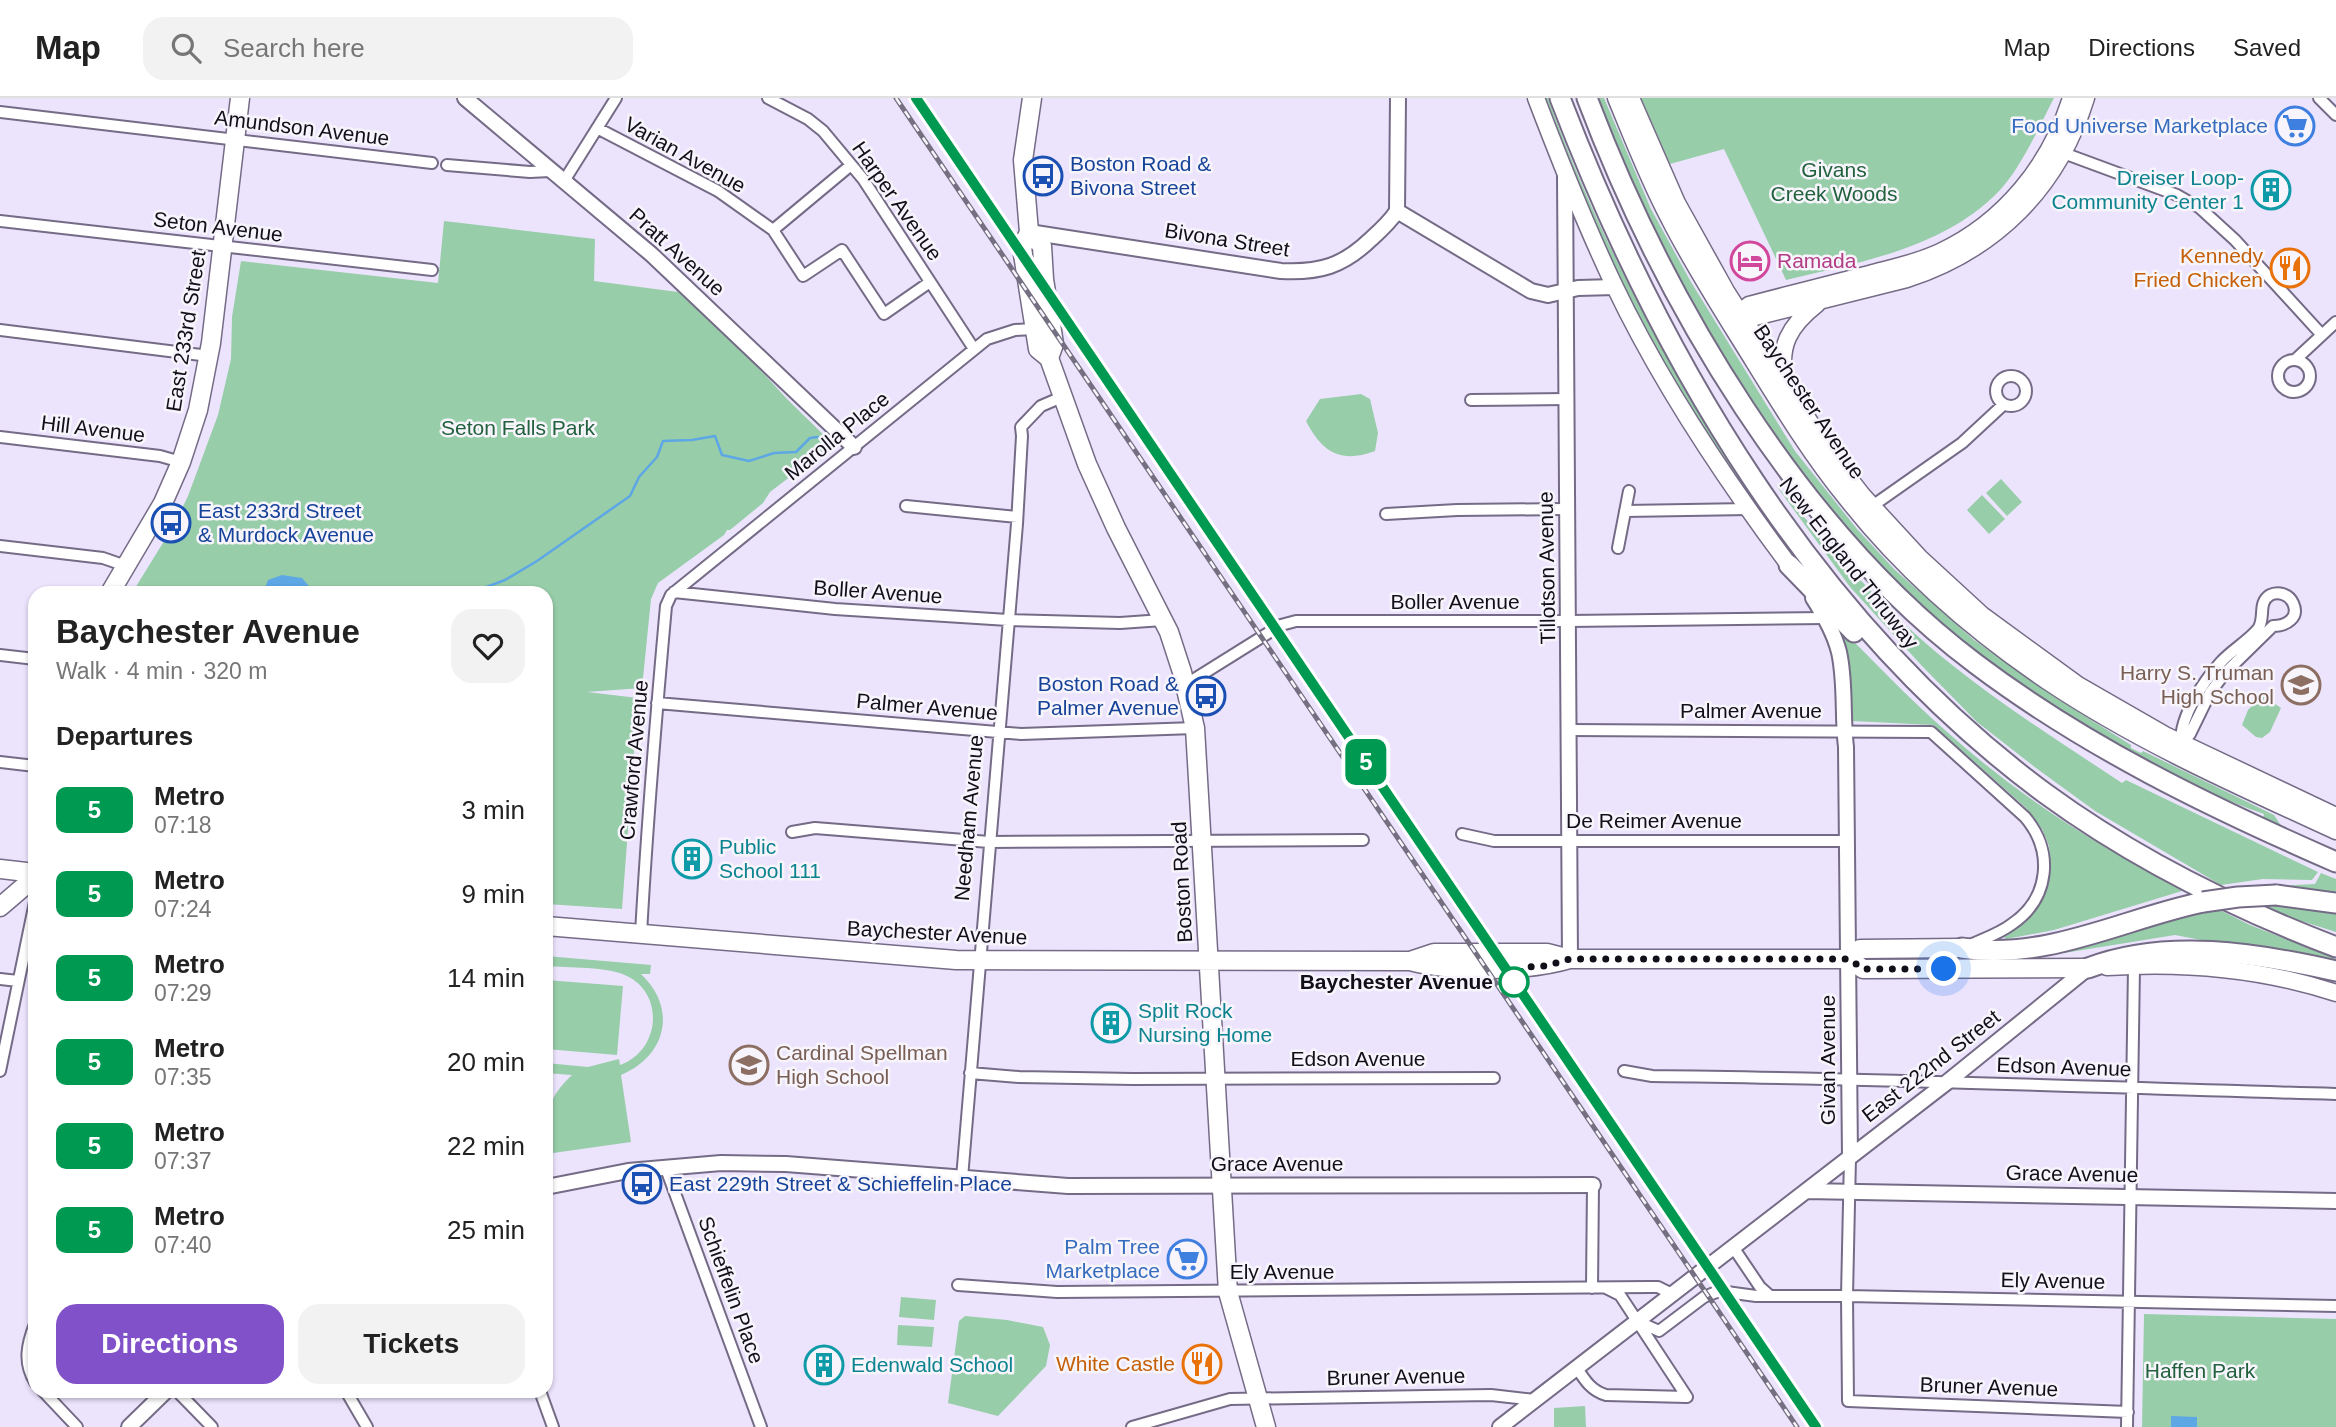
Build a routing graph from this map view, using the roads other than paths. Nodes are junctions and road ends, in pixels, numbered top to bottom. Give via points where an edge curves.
1 (240, 98) edge
2 (464, 98) edge
3 (616, 98) edge
4 (768, 98) edge
5 (1032, 98) edge
6 (1398, 98) edge
7 (1536, 98) edge
8 (1560, 98) edge
9 (1587, 98) edge
10 (1616, 98) edge
11 (1631, 98) edge
12 (2071, 98) edge
13 (2086, 98) edge
14 (2319, 98) edge
15 (0, 112) edge
16 (2336, 116) edge
17 (597, 128) junction
18 (235, 140) junction
19 (2057, 150) junction
20 (432, 163) dead end
21 (447, 165) dead end
22 (851, 165) junction
23 (550, 171) junction
24 (1565, 176) junction
25 (564, 181) junction
26 (1397, 211) junction
27 (0, 221) edge
28 (773, 230) junction
29 (1029, 232) junction
30 (222, 248) junction
31 (1926, 266) junction
32 (432, 270) dead end
33 (930, 282) junction
34 (1615, 287) junction
35 (1565, 293) junction
36 (1822, 301) junction
37 (1738, 319) junction
38 (2336, 322) edge
39 (1033, 329) junction
40 (0, 330) edge
41 (2322, 335) junction
42 (974, 349) junction
43 (209, 356) junction
44 (1049, 358) junction
45 (2295, 360) dead end
46 (1786, 387) junction
47 (1062, 397) junction
48 (1567, 399) junction
49 (1471, 400) dead end
50 (2003, 404) dead end
51 (0, 437) edge
52 (854, 447) junction
53 (181, 462) junction
54 (1629, 491) dead end
55 (906, 506) dead end
56 (1567, 509) junction
57 (1749, 509) junction
58 (1625, 511) junction
59 (1866, 511) junction
60 (1386, 514) dead end
61 (1017, 517) junction
62 (0, 546) edge
63 (1618, 548) dead end
64 (1789, 565) junction
65 (125, 566) junction
66 (114, 586) edge
67 (674, 592) junction
68 (1826, 618) junction
69 (1009, 620) junction
70 (1164, 620) junction
71 (1569, 621) junction
72 (0, 655) edge
73 (28, 658) edge
74 (1185, 685) junction
75 (657, 703) junction
76 (1195, 728) junction
77 (1570, 730) junction
78 (1844, 730) junction
79 (1968, 730) junction
80 (998, 732) junction
81 (2178, 749) junction
82 (0, 762) edge
83 (28, 765) edge
84 (2336, 816) edge
85 (2336, 831) edge
86 (792, 832) dead end
87 (1462, 834) dead end
88 (1363, 840) dead end
89 (1570, 841) junction
90 (1847, 841) junction
91 (989, 842) junction
92 (1202, 842) junction
93 (2336, 862) edge
94 (0, 869) edge
95 (28, 874) edge
96 (28, 881) edge
97 (2336, 903) edge
98 (0, 907) edge
99 (553, 927) edge
100 (641, 934) junction
101 (28, 935) edge
102 (2336, 947) edge
103 (1962, 948) junction
104 (1570, 959) junction
105 (1849, 959) junction
106 (1210, 960) junction
107 (979, 961) junction
108 (2125, 967) junction
109 (2088, 968) junction
110 (2336, 971) edge
111 (0, 979) edge
112 (18, 981) junction
113 (2336, 993) edge
114 (1624, 1071) dead end
115 (0, 1072) edge
116 (970, 1073) junction
117 (1494, 1078) dead end
118 (1849, 1078) junction
119 (1216, 1079) junction
120 (1946, 1083) junction
121 (2132, 1088) junction
122 (2336, 1094) edge
123 (1850, 1157) junction
124 (665, 1166) junction
125 (962, 1178) junction
126 (1222, 1185) junction
127 (1593, 1185) joint
128 (553, 1186) edge
129 (1850, 1190) junction
130 (1807, 1191) junction
131 (2131, 1196) junction
132 (2336, 1201) edge
133 (1733, 1247) junction
134 (958, 1285) dead end
135 (1606, 1287) junction
136 (1592, 1288) junction
137 (1228, 1292) junction
138 (1672, 1294) junction
139 (1769, 1295) junction
140 (1847, 1296) junction
141 (2129, 1301) junction
142 (2336, 1306) edge
143 (1637, 1321) junction
144 (1577, 1368) junction
145 (50, 1398) edge
146 (159, 1398) edge
147 (184, 1398) edge
148 (350, 1398) edge
149 (543, 1398) edge
150 (1258, 1398) junction
151 (1535, 1400) junction
152 (1848, 1401) joint
153 (2128, 1412) junction
154 (77, 1427) edge
155 (129, 1427) edge
156 (212, 1427) edge
157 (368, 1427) edge
158 (553, 1427) edge
159 (761, 1427) edge
160 (1132, 1427) edge
161 (1266, 1427) edge
162 (1500, 1427) edge
163 (2127, 1427) edge

1 - 18 main road, East 233rd Street
2 - 23 street, Pratt Avenue
3 - 17 street
4 - 22 street, Harper Avenue via 816,124
5 - 29 main road, Boston Road via 1023,160
6 - 26 street
7 - 24 main road
8 - 79 highway, New England Thruway via 1637,276 1743,462 1861,621
9 - 93 highway, New England Thruway via 1641,223 1713,356 1808,496 1876,574 1963,654 2059,722 2188,793
10 - 37 main road, Baychester Avenue via 1669,219
11 - 37 main road, Baychester Avenue via 1684,218
12 - 19 main road
13 - 19 main road via 2079,119
14 - 16 street
15 - 18 street, Amundson Avenue
17 - 25 street
17 - 28 street, Varian Avenue via 718,191
18 - 20 street, Amundson Avenue
18 - 30 main road, East 233rd Street
19 - 31 main road via 2045,183 2008,223 1967,253
19 - 41 street via 2200,208
21 - 23 street
22 - 28 street
22 - 33 street, Harper Avenue
23 - 25 street, Pratt Avenue
24 - 34 main road
24 - 35 street, Tillotson Avenue
25 - 52 street, Pratt Avenue via 651,254
26 - 29 street, Bivona Street via 1350,257 1309,272
26 - 35 street via 1521,286 1539,294
27 - 30 street, Seton Avenue
28 - 33 street via 803,276 842,250 884,314
29 - 39 main road, Boston Road via 1022,248
29 - 44 main road, Boston Road via 1042,246 1054,344
30 - 32 street, Seton Avenue
30 - 43 main road, East 233rd Street
31 - 36 main road
31 - 37 main road via 1749,306
33 - 42 street, Harper Avenue
34 - 35 street
34 - 57 main road via 1670,387
35 - 48 street, Tillotson Avenue
36 - 37 main road
36 - 46 main road via 1791,329 1786,340 1782,364
37 - 46 main road, Baychester Avenue
37 - 59 main road, Baychester Avenue via 1806,444
38 - 41 street
39 - 42 street, Marolla Place via 1002,332
39 - 44 main road, Boston Road via 1038,349
40 - 43 street
41 - 45 street
42 - 52 street, Marolla Place
43 - 53 main road, East 233rd Street
44 - 47 main road, Boston Road
46 - 59 main road, Baychester Avenue
47 - 61 street, Needham Avenue via 1041,406 1021,427
47 - 70 main road, Boston Road via 1116,528
48 - 49 street
48 - 56 street, Tillotson Avenue
50 - 59 street via 1962,443
51 - 53 street, Hill Avenue
52 - 67 street, Marolla Place
53 - 65 main road, East 233rd Street via 159,512
54 - 58 street
55 - 61 street
56 - 60 street
56 - 71 street, Tillotson Avenue
57 - 58 street
57 - 64 main road
58 - 63 street
59 - 81 main road, Baychester Avenue via 1916,575 1991,641 2081,703
61 - 69 street, Needham Avenue
62 - 65 street via 107,559
64 - 68 street, Givan Avenue
64 - 79 highway via 1933,710
65 - 66 main road, East 233rd Street
67 - 69 street, Boller Avenue via 835,609
67 - 75 street, Crawford Avenue via 666,606
68 - 71 street, Boller Avenue
68 - 78 street, Givan Avenue via 1839,650
69 - 70 street, Boller Avenue
69 - 80 street, Needham Avenue
70 - 74 main road, Boston Road
71 - 74 street, Boller Avenue via 1296,621 1281,625
71 - 77 street, Tillotson Avenue
72 - 73 street
74 - 76 main road, Boston Road
75 - 80 street, Palmer Avenue
75 - 100 street, Crawford Avenue
76 - 80 street, Palmer Avenue
76 - 92 main road, Boston Road
77 - 78 street, Palmer Avenue
77 - 89 street, Tillotson Avenue
78 - 90 street, Givan Avenue
78 - 103 street, Palmer Avenue via 1931,732 2036,832 2044,861 2041,890 2023,916
79 - 102 highway, New England Thruway via 2047,795 2134,852 2241,908
80 - 91 street, Needham Avenue
81 - 81 street via 2224,674 2273,626 2291,620 2294,604 2283,593 2264,601 2258,628 2221,663 2200,692 2181,729
81 - 84 main road, Baychester Avenue
81 - 85 main road, Baychester Avenue
82 - 83 street
86 - 91 street via 815,828
87 - 89 street, De Reimer Avenue via 1494,841
88 - 92 street
89 - 90 street, De Reimer Avenue
89 - 104 street, Tillotson Avenue
90 - 105 street, Givan Avenue
91 - 92 street
91 - 107 street, Needham Avenue
92 - 106 main road, Boston Road
94 - 95 main road
96 - 98 main road
97 - 103 highway, bridge via 2276,895 2238,897 2154,914 2053,945 1990,952
99 - 100 main road, Baychester Avenue
100 - 107 main road, Baychester Avenue
101 - 112 street
103 - 105 main road, Baychester Avenue via 1860,950
104 - 105 main road, Baychester Avenue
104 - 106 main road, Baychester Avenue via 1546,966 1507,967 1434,967 1410,961
105 - 109 main road, Baychester Avenue via 1863,969
105 - 118 street, Givan Avenue
106 - 107 main road, Baychester Avenue
106 - 119 main road, Boston Road
107 - 116 street, Needham Avenue
108 - 109 main road, Baychester Avenue
108 - 113 main road, Baychester Avenue via 2236,971
108 - 121 street
109 - 110 highway via 2130,956 2208,952 2253,955
109 - 120 street, East 222nd Street
111 - 112 street
112 - 115 street
114 - 118 street, Edson Avenue via 1651,1076
116 - 119 street, Edson Avenue
116 - 125 street, Needham Avenue
117 - 119 street, Edson Avenue
118 - 120 street, Edson Avenue
118 - 123 street, Givan Avenue
119 - 126 main road, Boston Road
120 - 121 street, Edson Avenue
120 - 123 street, East 222nd Street
121 - 122 street, Edson Avenue
121 - 131 street
123 - 129 street, Givan Avenue
123 - 130 street, East 222nd Street
124 - 125 street via 768,1163
124 - 128 street
124 - 159 street, Schieffelin Place
125 - 126 street, Grace Avenue via 1069,1186
126 - 127 street, Grace Avenue
126 - 137 main road, Boston Road
127 - 136 street
129 - 130 street, Grace Avenue
129 - 131 street, Grace Avenue
129 - 140 street, Givan Avenue
130 - 133 street, East 222nd Street
131 - 132 street, Grace Avenue
131 - 141 street
133 - 138 street, East 222nd Street
133 - 139 street
134 - 137 street, Ely Avenue via 1057,1292
135 - 136 street, Ely Avenue
135 - 138 street, Ely Avenue via 1658,1287
135 - 143 street via 1620,1295
136 - 137 street, Ely Avenue
137 - 150 main road, Boston Road
138 - 143 street, East 222nd Street
139 - 140 street, Ely Avenue
139 - 143 street, Ely Avenue via 1719,1291 1659,1331
140 - 141 street, Ely Avenue
140 - 152 street, Givan Avenue
141 - 142 street, Ely Avenue
141 - 153 street
143 - 144 street, East 222nd Street
143 - 144 street via 1687,1396 1606,1395 1597,1392
144 - 151 street, East 222nd Street
145 - 154 street
146 - 155 street
147 - 156 street
148 - 157 street
149 - 158 street
150 - 151 street, Bruner Avenue via 1491,1395
150 - 160 street, Bruner Avenue via 1230,1399
150 - 161 main road, Boston Road
151 - 162 street, East 222nd Street
152 - 153 street, Bruner Avenue
153 - 163 street

